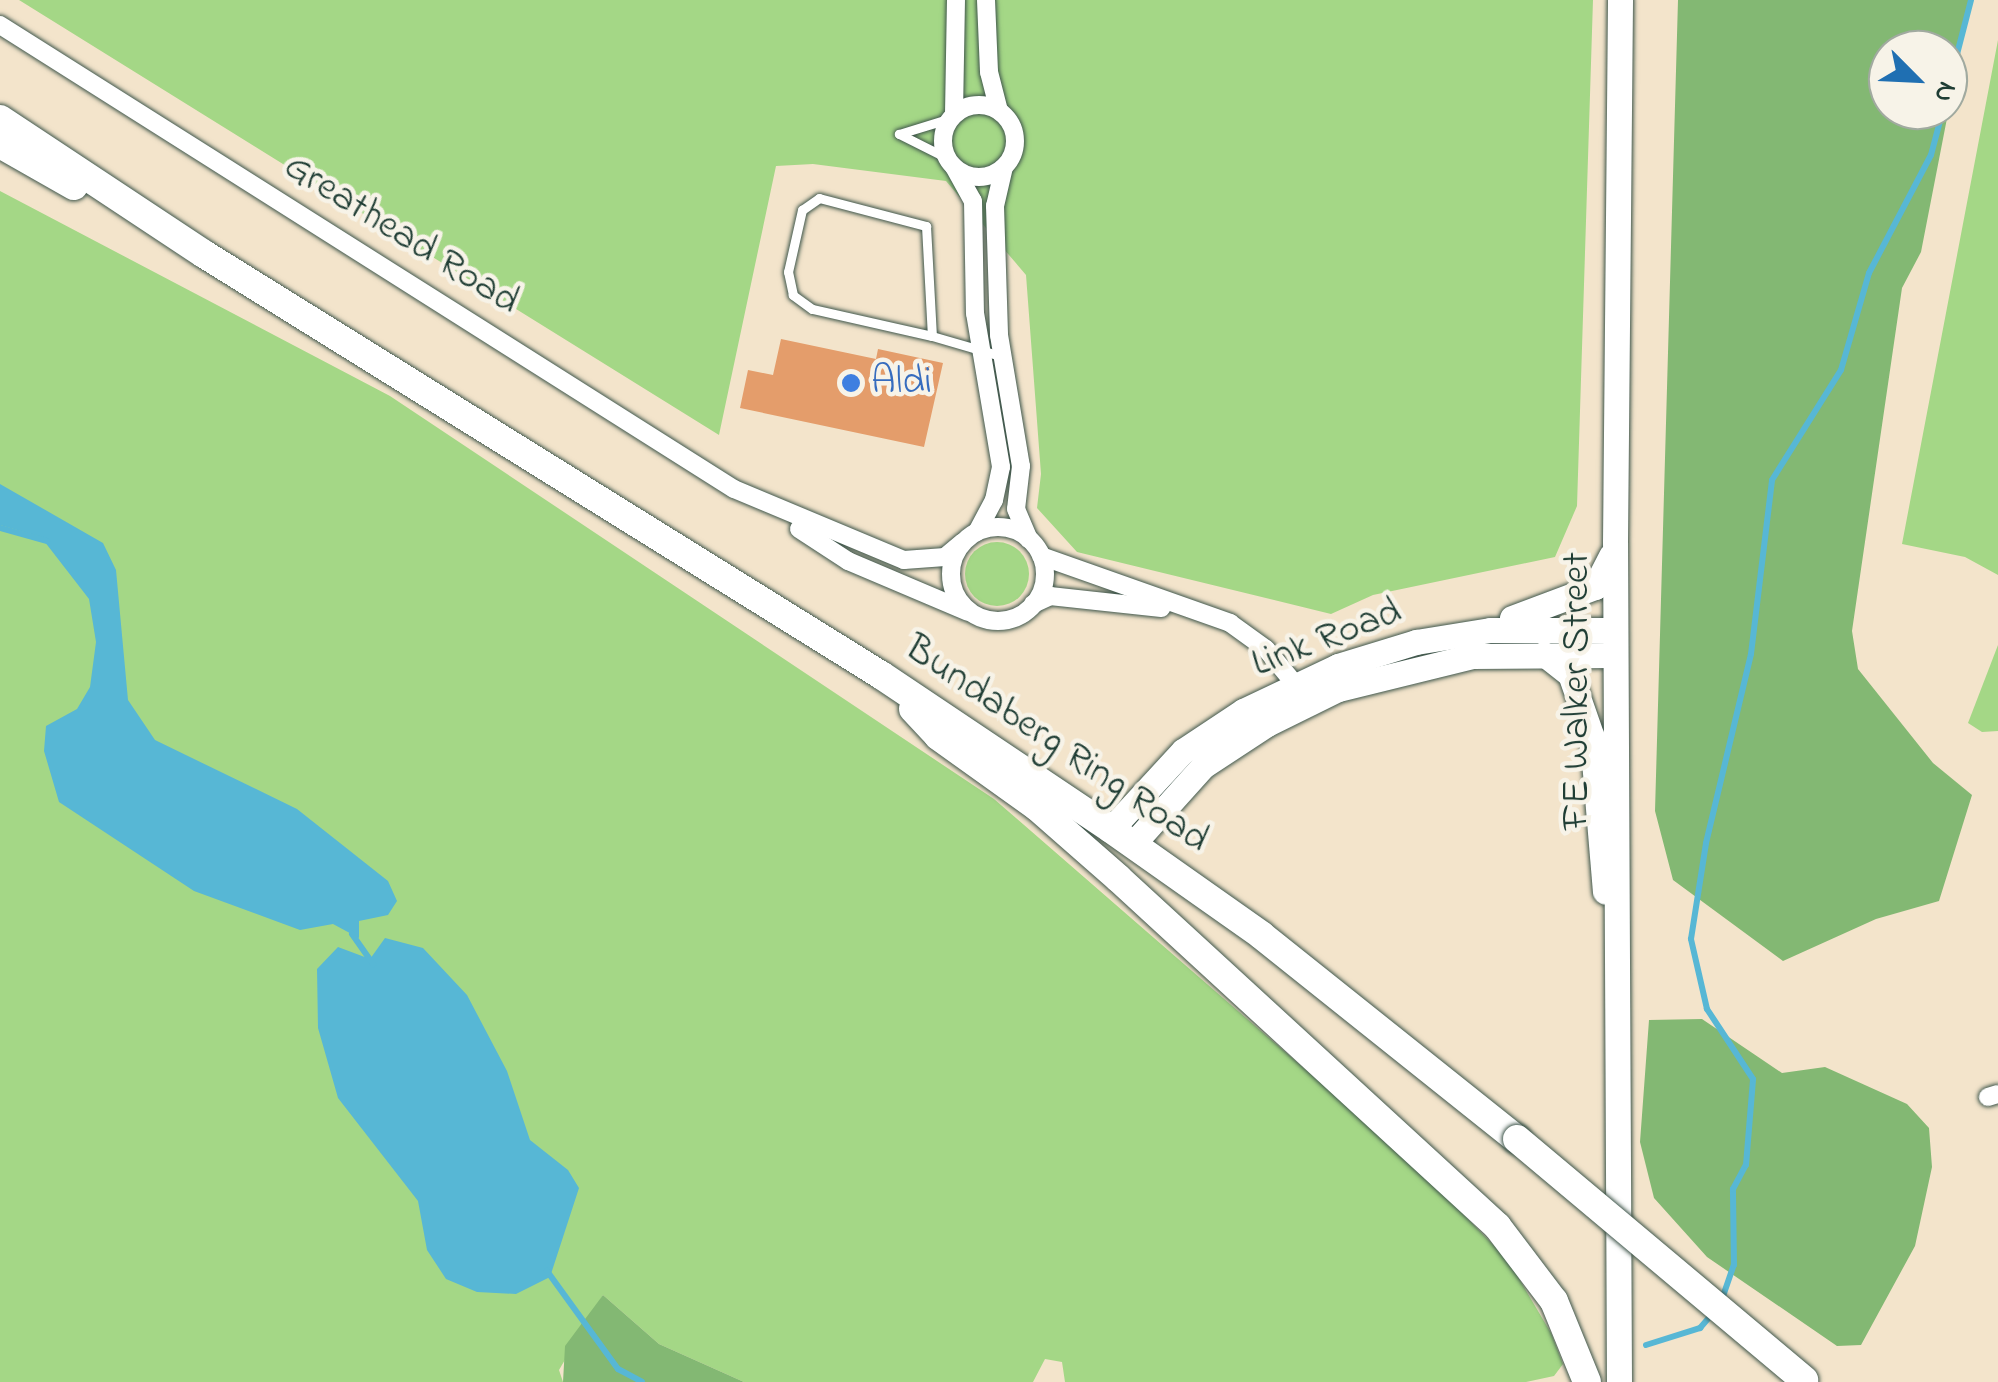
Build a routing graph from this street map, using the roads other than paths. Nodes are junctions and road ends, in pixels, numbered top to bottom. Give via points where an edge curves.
1 (956, 0) edge
2 (986, 0) edge
3 (1620, 0) edge
4 (0, 25) edge
5 (1000, 112) junction
6 (953, 116) junction
7 (0, 119) edge
8 (0, 144) edge
9 (951, 163) junction
10 (1004, 166) junction
11 (204, 254) junction
12 (932, 336) junction
13 (979, 349) junction
14 (1001, 356) junction
15 (764, 505) junction
16 (970, 537) junction
17 (1029, 538) junction
18 (1614, 542) junction
19 (1041, 556) junction
20 (1033, 604) junction
21 (1202, 613) junction
22 (987, 620) junction
23 (1416, 642) junction
24 (1615, 643) junction
25 (1540, 653) junction
26 (881, 675) junction
27 (1300, 694) junction
28 (1122, 836) junction
29 (1618, 975) junction
30 (1805, 1381) edge
31 (1588, 1382) edge
32 (1619, 1382) edge

1 - 6 street
2 - 5 street via 988,72
3 - 18 main road, FE Walker Street
4 - 15 street, Greathead Road
5 - 6 street via 980,105
5 - 10 street via 1014,134
6 - 9 street via 943,136
6 - 9 lane via 895,134
7 - 11 main road, Bundaberg Ring Road
8 - 11 main road, Bundaberg Ring Road
9 - 10 street via 984,177
9 - 13 street via 973,201
10 - 14 street via 994,206
11 - 26 main road, Bundaberg Ring Road
12 - 12 lane via 799,302 788,272 808,200 926,226
12 - 13 lane
13 - 14 lane
13 - 16 street via 1001,466 994,500
14 - 17 street via 1021,466 1016,508
15 - 16 street, Greathead Road via 904,560 945,557
15 - 22 street, Greathead Road via 848,561
16 - 17 street, Greathead Road via 1004,527
16 - 22 street via 951,572 953,588 960,602
17 - 19 street
18 - 23 main road via 1602,580 1576,597 1532,616 1460,624
18 - 24 main road, FE Walker Street
19 - 20 street via 1044,581
19 - 21 street
20 - 21 street via 1050,596
20 - 22 street via 1012,618
21 - 27 street via 1247,633
23 - 24 main road, Link Road via 1490,630
23 - 27 main road, Link Road
24 - 25 main road, Link Road
24 - 29 main road, FE Walker Street
25 - 27 main road, Link Road via 1422,665
25 - 29 main road via 1570,674 1592,737 1599,854
26 - 28 main road, Bundaberg Ring Road
26 - 31 main road via 938,736 1118,878 1497,1226 1554,1301
27 - 28 main road, Link Road via 1184,752 1135,796
28 - 30 main road, Bundaberg Ring Road, bridge via 1261,935 1517,1139
29 - 32 main road, FE Walker Street

